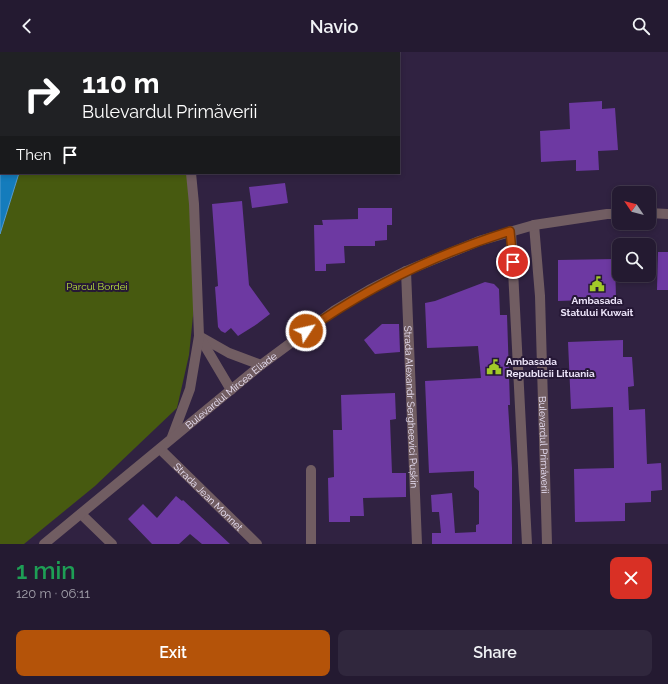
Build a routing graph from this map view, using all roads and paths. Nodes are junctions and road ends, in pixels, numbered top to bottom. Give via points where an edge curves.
1 (191, 174) edge
2 (656, 213) edge
3 (612, 214) edge
4 (668, 214) edge
5 (534, 225) junction
6 (510, 231) junction
7 (406, 271) junction
8 (199, 336) junction
9 (261, 365) junction
10 (231, 390) junction
11 (171, 439) junction
12 (160, 449) junction
13 (311, 470) dead end
14 (81, 514) junction
15 (44, 544) edge
16 (112, 544) edge
17 (257, 544) edge
18 (311, 544) edge
19 (417, 544) edge
20 (527, 544) edge
21 (547, 544) edge

1 - 8 street
2 - 4 street
3 - 5 street, Bulevardul Mircea Eliade
5 - 6 street, Bulevardul Mircea Eliade
5 - 21 street, Bulevardul Primăverii via 540,296
6 - 7 street, Bulevardul Mircea Eliade via 442,255
6 - 20 street
7 - 9 street, Bulevardul Mircea Eliade via 335,310
7 - 19 street, Strada Alexandr Sergheevici Pușkin
8 - 9 street via 229,353
8 - 10 street
8 - 11 street via 190,389
9 - 10 street, Bulevardul Mircea Eliade
10 - 11 street, Bulevardul Mircea Eliade
11 - 12 street, Bulevardul Mircea Eliade
12 - 14 street, Bulevardul Mircea Eliade
12 - 17 street, Strada Jean Monnet
13 - 18 street
14 - 15 street, Bulevardul Mircea Eliade
14 - 16 street

